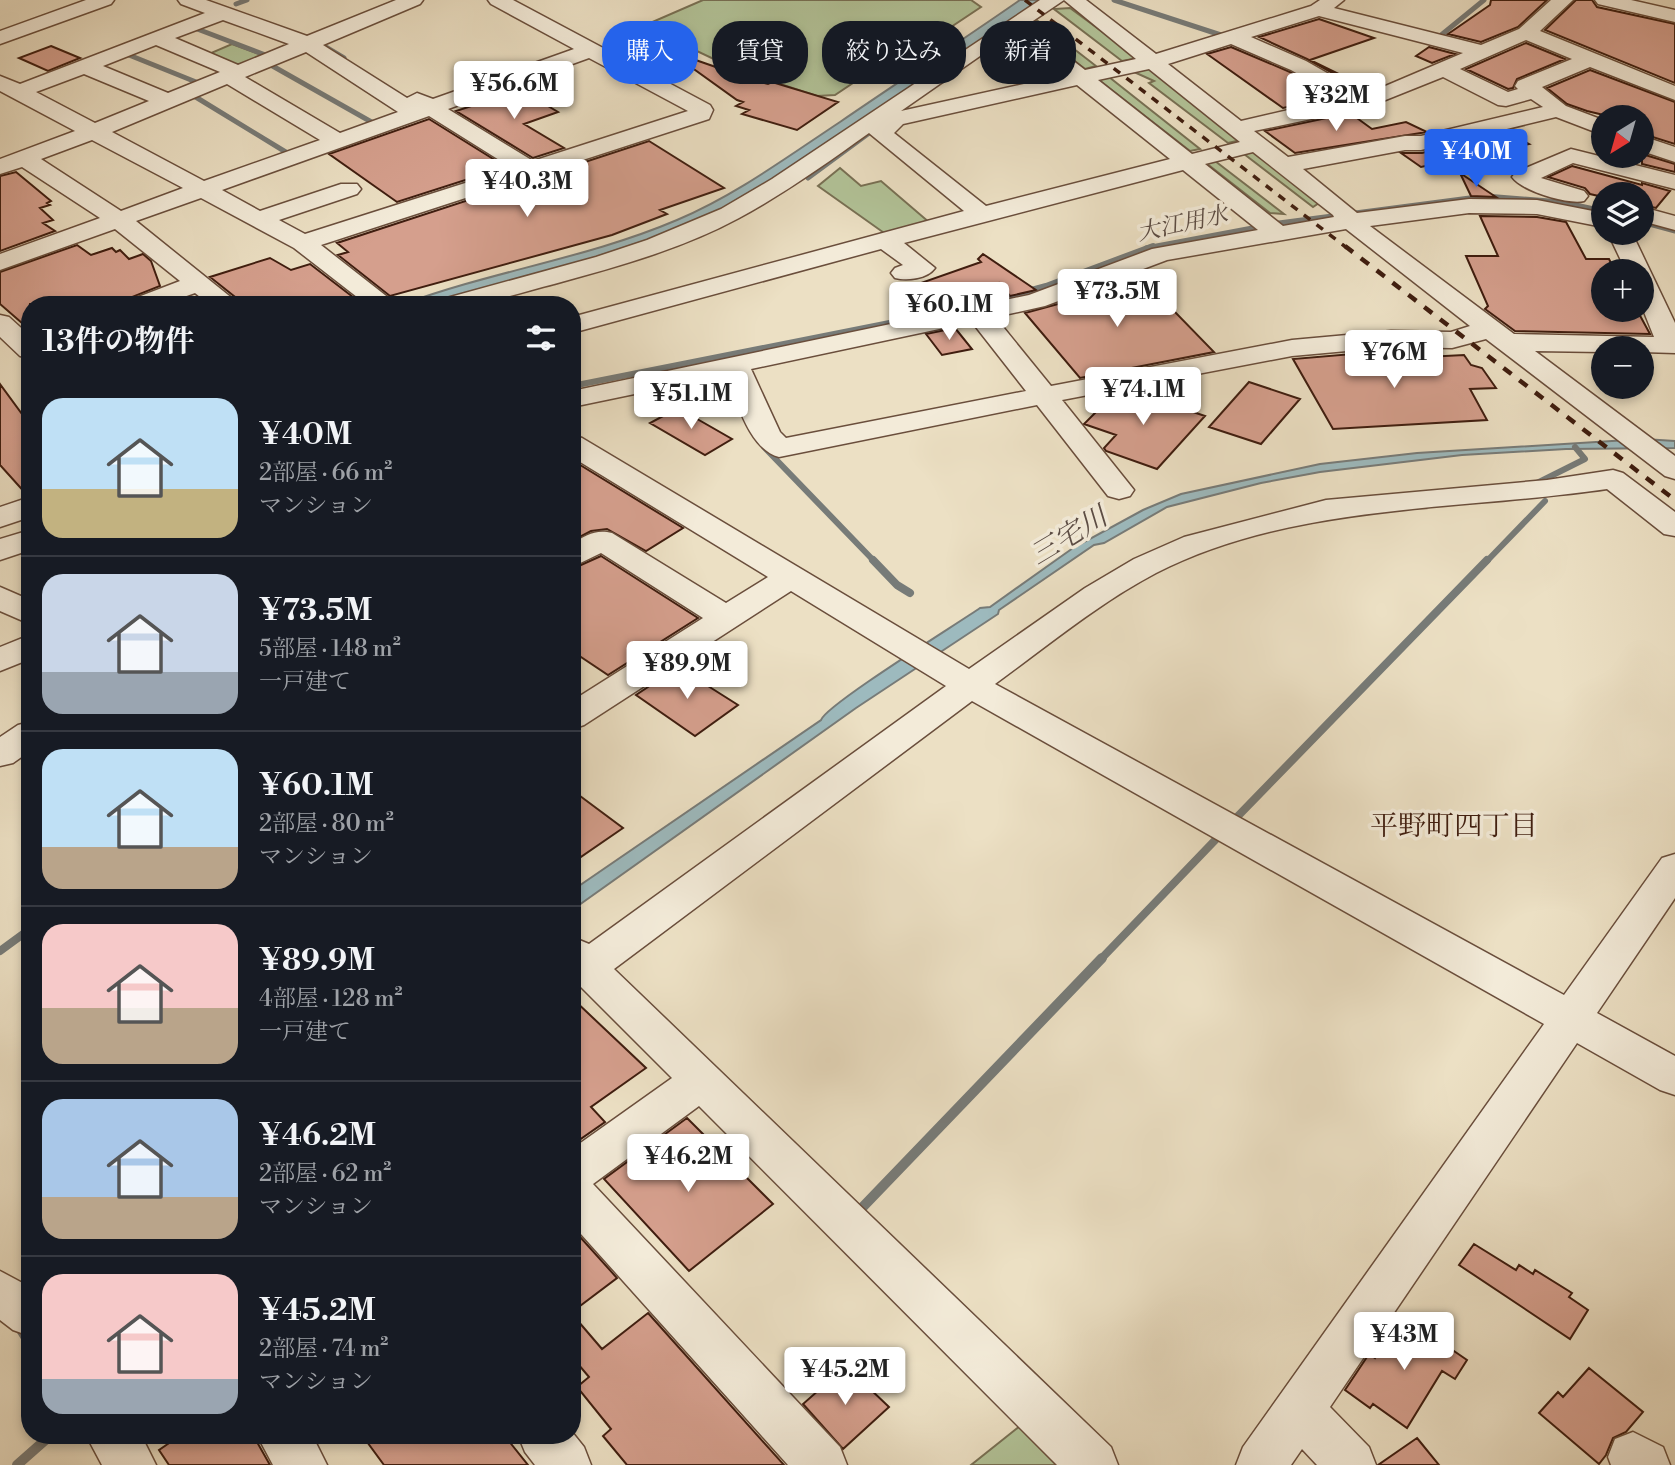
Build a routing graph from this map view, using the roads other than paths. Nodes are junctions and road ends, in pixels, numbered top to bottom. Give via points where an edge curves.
1 (79, 0) edge
2 (104, 0) edge
3 (188, 0) edge
4 (413, 0) edge
5 (498, 0) edge
6 (1054, 0) edge
7 (1074, 0) edge
8 (1563, 0) edge
9 (1627, 2) edge
10 (1326, 5) edge
11 (220, 6) edge
12 (1675, 16) edge
13 (1019, 21) edge
14 (0, 28) edge
15 (1526, 33) junction
16 (0, 38) edge
17 (156, 38) junction
18 (316, 39) junction
19 (1230, 39) junction
20 (966, 46) edge
21 (980, 46) edge
22 (976, 49) junction
23 (591, 50) junction
24 (1485, 52) junction
25 (1589, 60) junction
26 (1152, 62) junction
27 (83, 66) junction
28 (1445, 70) junction
29 (1076, 73) edge
30 (233, 74) junction
31 (1085, 80) junction
32 (9, 87) edge
33 (1534, 91) junction
34 (1675, 94) edge
35 (167, 101) junction
36 (423, 110) junction
37 (1558, 110) junction
38 (1363, 112) junction
39 (1591, 123) edge
40 (1238, 128) junction
41 (93, 132) junction
42 (881, 133) junction
43 (338, 141) junction
44 (1405, 143) junction
45 (1258, 144) junction
46 (1654, 147) edge
47 (22, 152) junction
48 (1675, 155) edge
49 (1186, 161) junction
50 (1285, 165) junction
51 (0, 167) edge
52 (530, 169) junction
53 (329, 174) dead end
54 (1675, 182) edge
55 (816, 183) dead end
56 (204, 190) junction
57 (349, 190) junction
58 (1591, 200) edge
59 (982, 214) junction
60 (385, 216) junction
61 (1347, 216) junction
62 (1654, 217) edge
63 (1591, 218) edge
64 (259, 219) junction
65 (119, 220) junction
66 (1675, 223) edge
67 (1271, 229) junction
68 (1654, 234) edge
69 (885, 240) junction
70 (1675, 240) edge
71 (303, 243) junction
72 (0, 262) edge
73 (904, 273) dead end
74 (198, 283) junction
75 (163, 296) edge
76 (214, 296) edge
77 (371, 296) edge
78 (481, 296) edge
79 (1654, 303) edge
80 (979, 314) junction
81 (581, 323) edge
82 (1499, 336) junction
83 (1672, 339) edge
84 (735, 365) junction
85 (581, 397) edge
86 (1050, 402) junction
87 (581, 449) edge
88 (1654, 455) edge
89 (1119, 490) dead end
90 (21, 510) edge
91 (0, 518) edge
92 (1675, 527) edge
93 (21, 542) edge
94 (0, 550) edge
95 (581, 551) edge
96 (791, 576) junction
97 (0, 597) edge
98 (21, 609) edge
99 (726, 618) junction
100 (21, 650) edge
101 (0, 660) edge
102 (959, 679) junction
103 (581, 711) edge
104 (21, 740) edge
105 (0, 754) edge
106 (1675, 868) edge
107 (581, 959) edge
108 (581, 961) edge
109 (1570, 1018) junction
110 (1675, 1077) edge
111 (702, 1080) junction
112 (581, 1167) edge
113 (581, 1202) edge
114 (1299, 1410) junction
115 (117, 1444) edge
116 (288, 1444) edge
117 (549, 1444) edge
118 (131, 1465) edge
119 (302, 1465) edge
120 (566, 1465) edge
121 (822, 1465) edge
122 (1093, 1465) edge
123 (1261, 1465) edge
124 (1351, 1465) edge

1 - 14 street
2 - 16 street
3 - 11 street
4 - 18 street
5 - 23 street
6 - 13 street
7 - 26 street
8 - 15 street
9 - 12 street
10 - 19 street
10 - 24 street
11 - 17 street
11 - 18 street
15 - 24 street
15 - 25 street
17 - 27 street
17 - 30 street
18 - 30 street
18 - 36 street
19 - 26 street
19 - 38 street via 1310,76
20 - 22 street
21 - 22 street
22 - 78 street via 729,214 618,258
23 - 36 street
23 - 52 street via 702,110 701,114
24 - 28 street
25 - 33 street via 1526,86
25 - 34 street
26 - 31 street
26 - 40 street
27 - 32 street
27 - 35 street
28 - 33 street via 1506,100
28 - 38 street
29 - 31 street
30 - 35 street
30 - 43 street
31 - 42 street via 896,120
31 - 49 street
32 - 41 street
33 - 37 street
35 - 41 street
36 - 43 street
36 - 52 street
37 - 39 street
37 - 44 street via 1422,143
38 - 40 street
38 - 44 street
40 - 45 street
41 - 47 street
41 - 56 street
42 - 55 street
42 - 59 street
43 - 56 street
44 - 50 street
45 - 49 street
45 - 50 street
46 - 48 street
47 - 51 street
47 - 65 street
49 - 59 street
49 - 67 street
50 - 61 street
52 - 60 street
53 - 57 street
54 - 58 street via 1571,156 1524,177
56 - 64 street
56 - 65 street
57 - 60 street
57 - 64 street
59 - 69 street
60 - 71 street
61 - 63 street via 1500,205
61 - 67 street
61 - 82 street
62 - 66 street
64 - 71 street
65 - 72 street
65 - 74 street
67 - 80 street via 1161,254 1036,302
68 - 70 street
69 - 73 street via 922,268
69 - 81 street
71 - 77 street
74 - 75 street
74 - 76 street
79 - 83 street
80 - 84 street
80 - 86 street
82 - 83 street
82 - 86 street via 1292,348
82 - 88 street
84 - 85 street
84 - 86 street via 767,435 790,462
86 - 89 street
87 - 96 street
90 - 91 street
92 - 102 street via 1613,479 1326,509 1195,544 1145,566
93 - 94 street
95 - 99 street via 601,540
96 - 99 street
96 - 102 street
97 - 98 street
99 - 103 street
100 - 101 street
102 - 107 street
102 - 109 street
104 - 105 street
106 - 109 street
108 - 111 street
109 - 110 street
109 - 114 street
111 - 112 street
111 - 122 street
113 - 121 street
114 - 123 street
114 - 124 street
115 - 118 street
116 - 119 street
117 - 120 street

